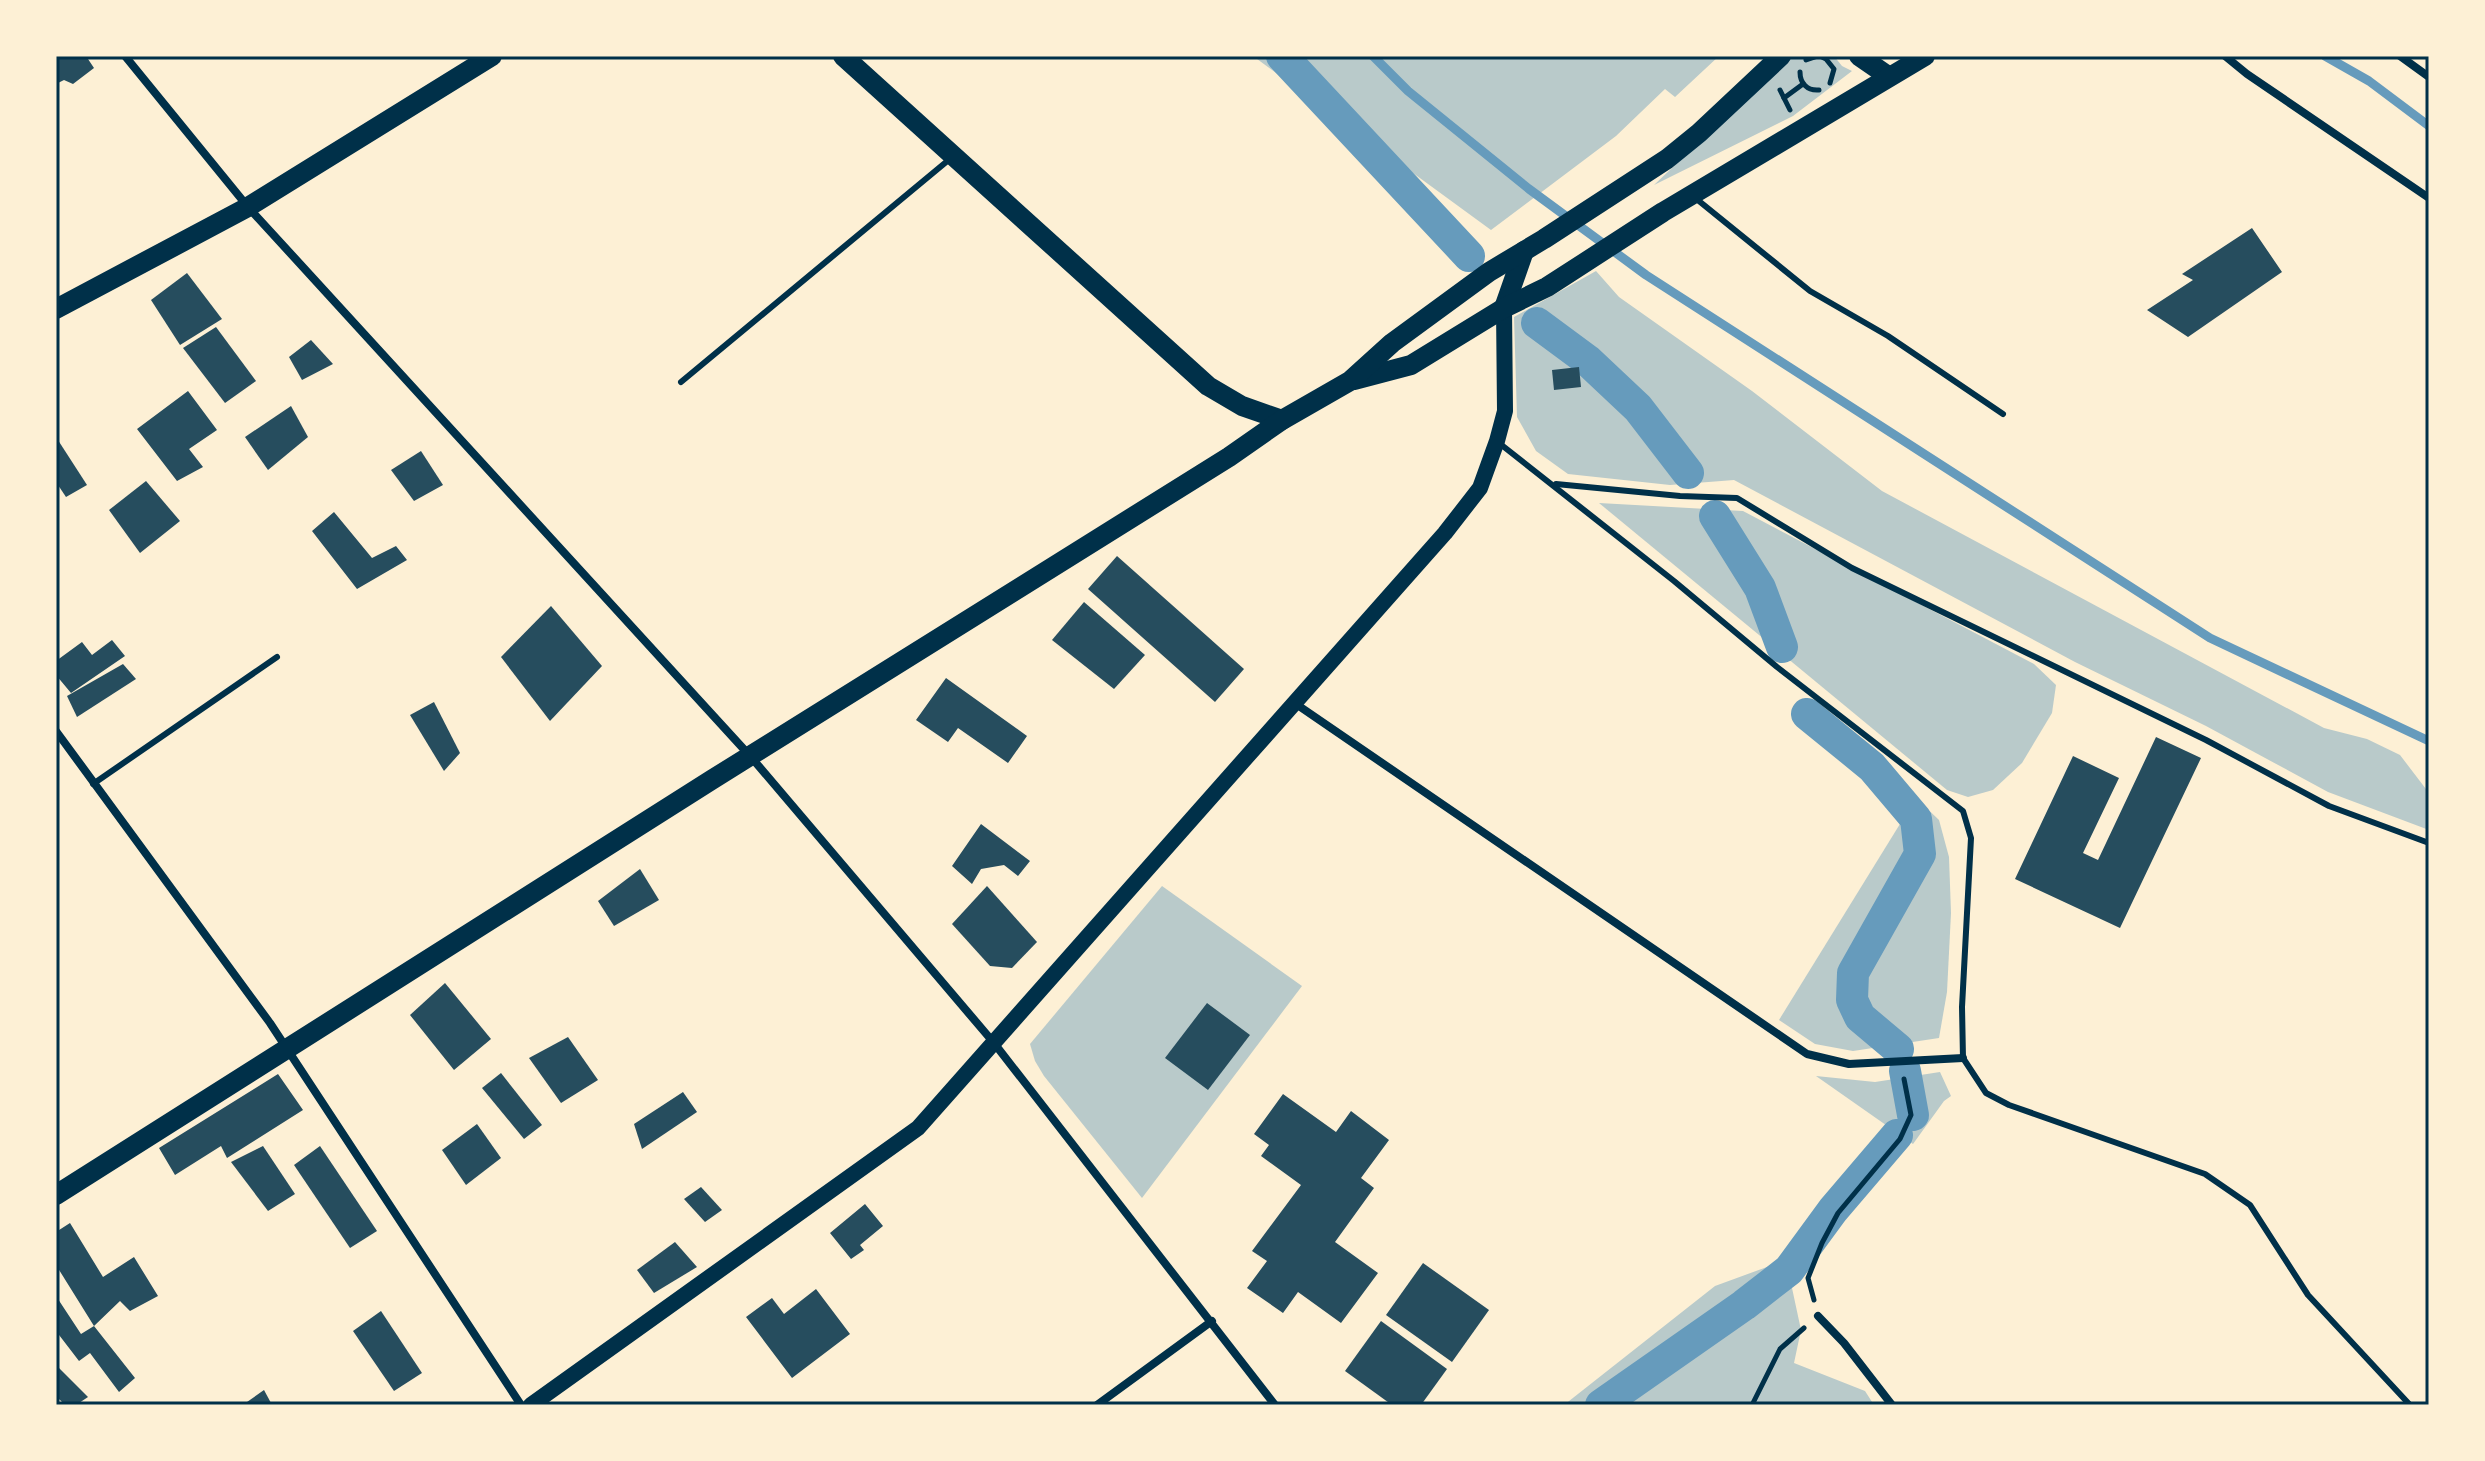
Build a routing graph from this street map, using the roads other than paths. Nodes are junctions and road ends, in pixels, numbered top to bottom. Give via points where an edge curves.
1 (125, 56) edge
2 (492, 56) edge
3 (843, 56) edge
4 (1781, 56) edge
5 (1859, 56) edge
6 (1925, 56) edge
7 (2225, 56) edge
8 (2400, 56) edge
9 (1888, 76) junction
10 (2429, 77) edge
11 (954, 156) junction
12 (1691, 195) junction
13 (2429, 198) edge
14 (248, 207) junction
15 (1524, 251) junction
16 (1504, 308) junction
17 (56, 309) edge
18 (1350, 381) junction
19 (681, 382) dead end
20 (2003, 414) dead end
21 (1282, 420) junction
22 (1497, 441) junction
23 (1554, 484) junction
24 (277, 657) dead end
25 (1296, 704) junction
26 (56, 731) edge
27 (751, 757) junction
28 (93, 784) junction
29 (2429, 843) edge
30 (994, 1043) junction
31 (288, 1049) junction
32 (1963, 1058) junction
33 (56, 1195) edge
34 (1818, 1316) road end
35 (1212, 1321) junction
36 (521, 1405) edge
37 (531, 1405) edge
38 (1097, 1405) edge
39 (1275, 1405) edge
40 (1892, 1405) edge
41 (2410, 1405) edge

1 - 14 street
2 - 14 main road
3 - 11 main road
4 - 15 main road via 1699,133
5 - 9 main road
6 - 9 main road
7 - 13 street
8 - 10 street
9 - 12 main road
11 - 19 lane
11 - 21 main road via 1208,386
12 - 16 main road via 1547,287
12 - 20 lane via 1810,291
14 - 17 main road
14 - 27 street
15 - 16 main road
15 - 18 main road via 1392,343
16 - 18 main road via 1411,365
16 - 22 main road via 1505,411
18 - 21 main road
21 - 27 main road
22 - 23 lane
22 - 25 main road via 1480,488
23 - 29 lane via 1737,498 1852,568 2206,740 2329,806
23 - 32 lane via 1963,811 1971,838
24 - 28 lane
25 - 30 main road
25 - 32 street via 1807,1054 1849,1064
26 - 28 street
27 - 30 street
27 - 31 main road
28 - 31 street
30 - 35 street
30 - 37 main road via 918,1128
31 - 33 main road
31 - 36 street
32 - 41 lane via 1986,1093 2009,1105 2205,1174 2250,1205 2308,1295
34 - 40 street
35 - 38 street
35 - 39 street

